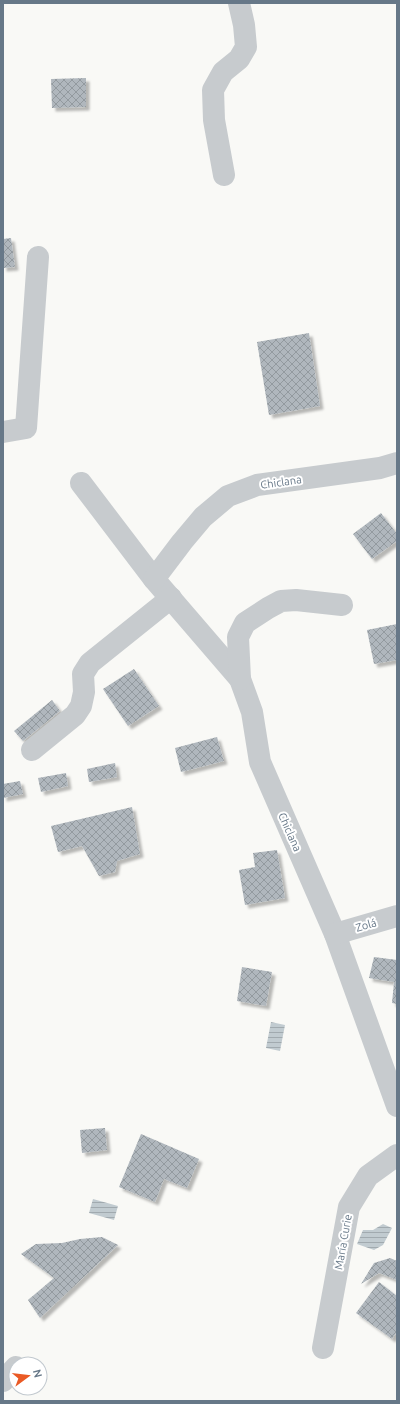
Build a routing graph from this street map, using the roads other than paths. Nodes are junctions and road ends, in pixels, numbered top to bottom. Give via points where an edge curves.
1 (239, 3) edge
2 (224, 175) dead end
3 (38, 257) dead end
4 (3, 432) edge
5 (397, 463) edge
6 (81, 483) dead end
7 (154, 579) junction
8 (171, 598) junction
9 (342, 606) dead end
10 (240, 679) junction
11 (32, 750) dead end
12 (397, 916) edge
13 (335, 934) junction
14 (397, 1106) edge
15 (397, 1155) edge
16 (323, 1348) dead end

1 - 2 street via 246,47 239,59 224,72 214,90 214,120
3 - 4 street via 26,428
5 - 7 street, Chiclana via 380,468 258,485 228,496 203,517
6 - 7 street, Chiclana
7 - 8 street, Chiclana
8 - 10 street, Chiclana
8 - 11 street via 90,663 83,674 84,692 81,706 75,715
9 - 10 street via 296,600 281,601 245,623 238,638
10 - 13 street, Chiclana via 252,712 260,762
12 - 13 street, Zolá
13 - 14 street, Chiclana
15 - 16 street, María Curie via 368,1176 349,1207

